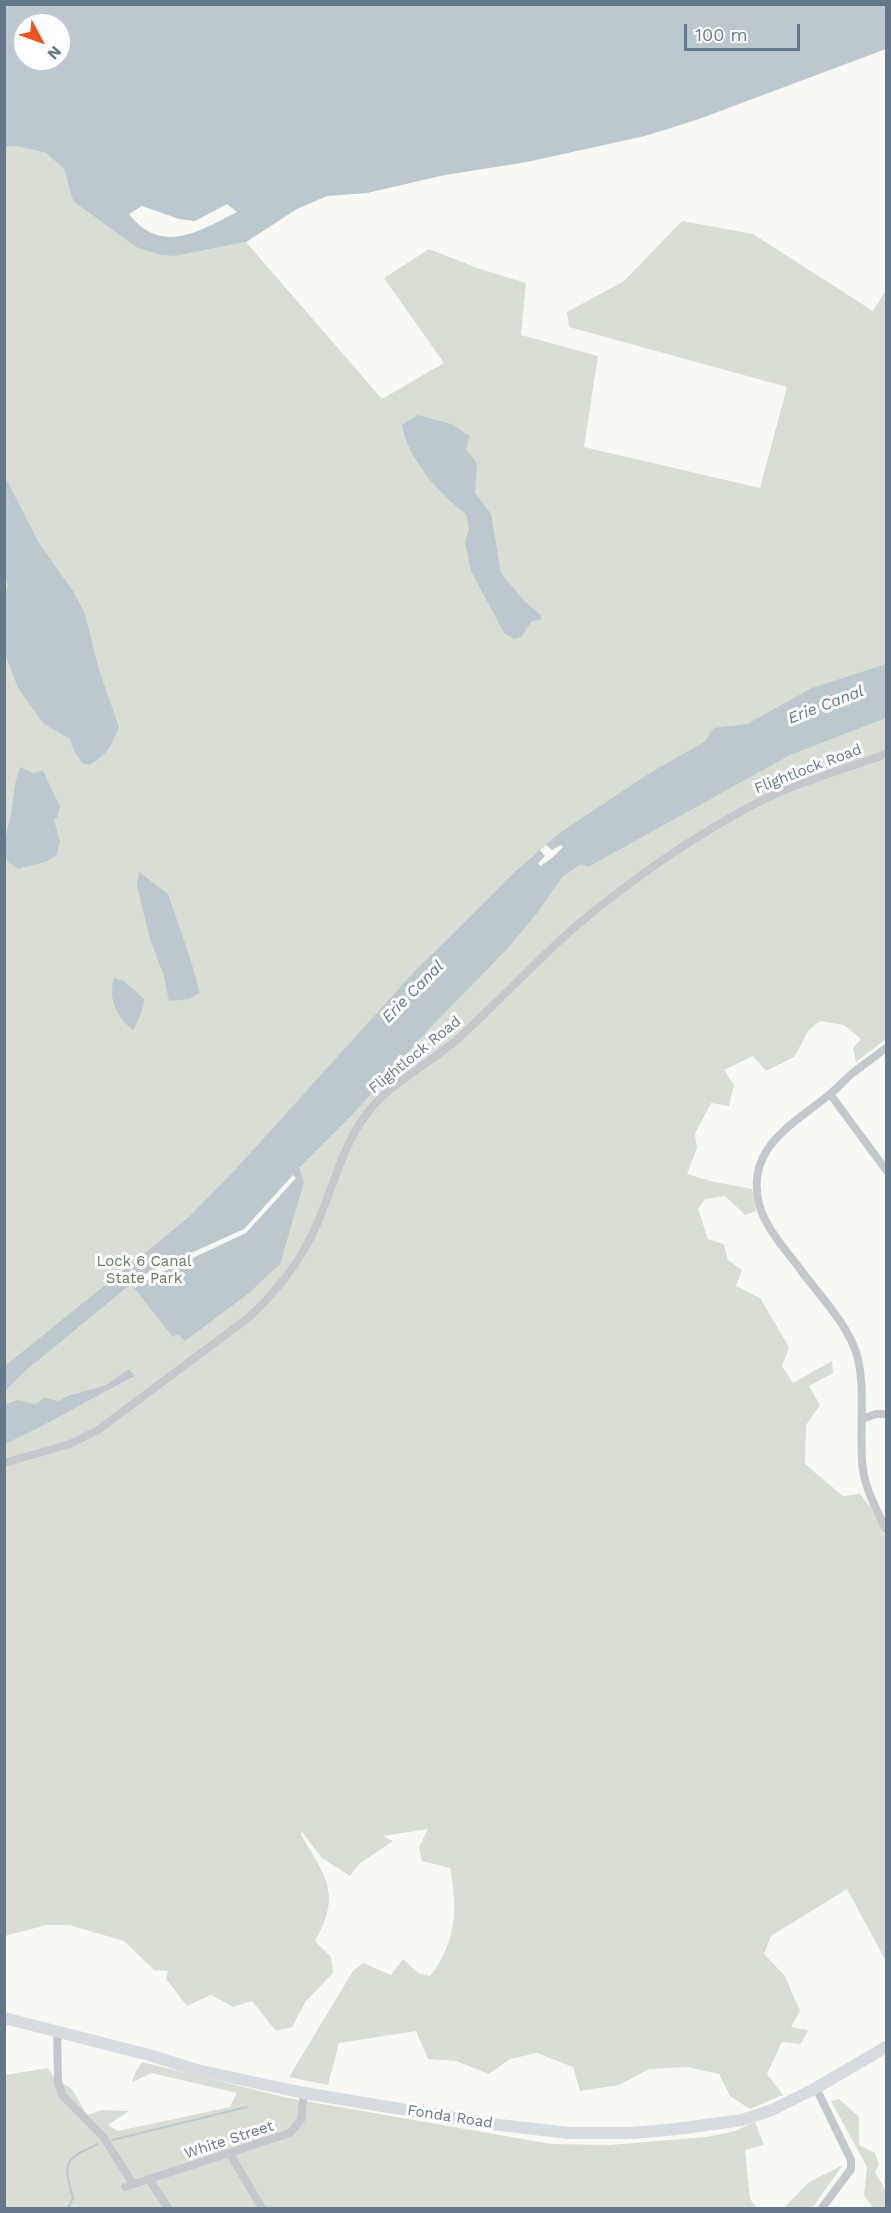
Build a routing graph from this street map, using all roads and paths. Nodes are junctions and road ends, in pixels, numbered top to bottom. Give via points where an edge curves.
1 (886, 754) edge
2 (886, 1048) edge
3 (830, 1094) junction
4 (886, 1170) edge
5 (886, 1414) edge
6 (862, 1419) junction
7 (4, 1463) edge
8 (886, 1529) edge
9 (4, 2018) edge
10 (57, 2030) junction
11 (886, 2047) edge
12 (816, 2088) junction
13 (304, 2093) junction
14 (230, 2154) junction
15 (148, 2179) junction
16 (168, 2208) edge
17 (262, 2208) edge
18 (822, 2208) edge

1 - 7 street, Flightlock Road via 758,802 692,840 585,920 452,1044 373,1106 347,1149 310,1240 267,1301 98,1430 70,1444
2 - 3 street
3 - 4 street
3 - 6 street via 804,1112 768,1147 758,1174 759,1205 770,1229 853,1345 859,1367
5 - 6 street
6 - 8 street via 863,1470
9 - 10 street, Fonda Road
10 - 13 street, Fonda Road via 197,2070
10 - 15 street, White Street via 62,2095 104,2138 129,2186
11 - 12 street, Fonda Road
12 - 13 street, Fonda Road via 742,2120 633,2133 569,2133 491,2124
12 - 18 street via 850,2160 850,2169
13 - 14 street, White Street via 301,2120 290,2133
14 - 15 street, White Street
14 - 17 street
15 - 16 street

